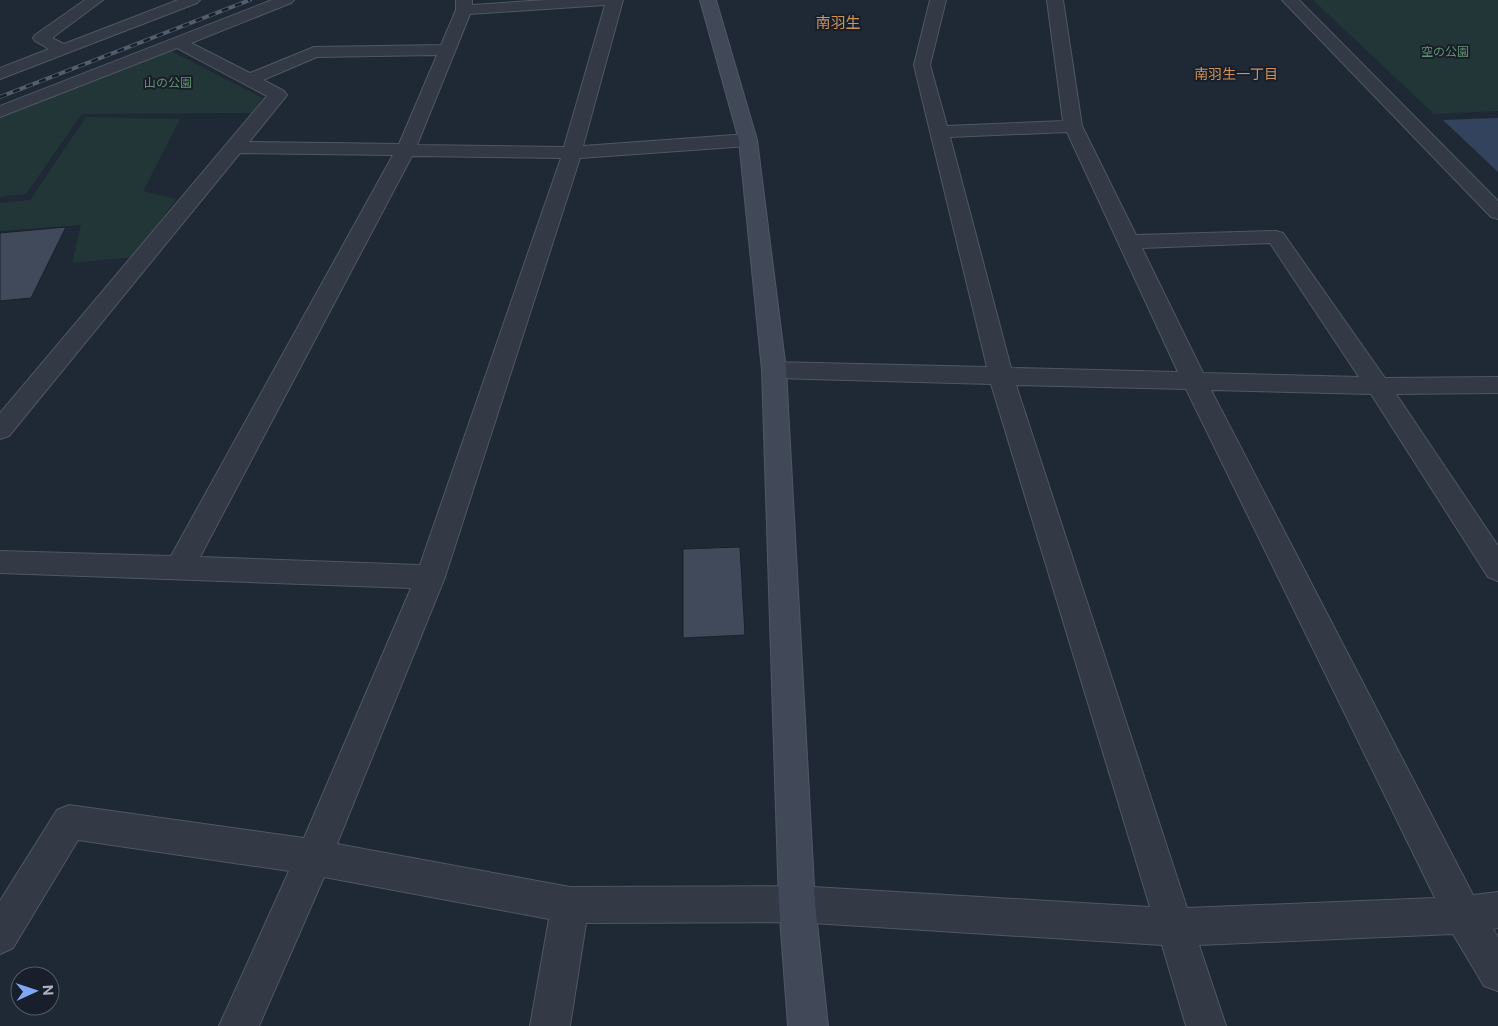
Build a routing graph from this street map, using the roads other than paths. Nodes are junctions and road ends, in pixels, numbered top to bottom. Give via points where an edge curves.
1 (95, 0) edge
2 (192, 0) edge
3 (286, 0) edge
4 (615, 0) edge
5 (708, 0) edge
6 (938, 0) edge
7 (1055, 0) edge
8 (1290, 0) edge
9 (573, 1) edge
10 (464, 5) edge
11 (177, 42) junction
12 (63, 50) junction
13 (447, 50) junction
14 (0, 74) edge
15 (249, 80) junction
16 (0, 112) edge
17 (1073, 126) junction
18 (939, 132) junction
19 (748, 140) junction
20 (237, 147) junction
21 (406, 149) junction
22 (572, 153) junction
23 (1498, 213) edge
24 (1128, 242) junction
25 (774, 370) junction
26 (1001, 376) junction
27 (1194, 380) junction
28 (1498, 385) edge
29 (1378, 386) junction
30 (26, 399) junction
31 (0, 400) edge
32 (0, 430) edge
33 (0, 562) edge
34 (180, 567) junction
35 (1498, 569) edge
36 (430, 577) junction
37 (314, 857) junction
38 (797, 904) junction
39 (570, 905) junction
40 (1481, 912) edge
41 (1174, 927) junction
42 (0, 935) edge
43 (1498, 972) edge
44 (239, 1026) edge
45 (550, 1026) edge
46 (808, 1026) edge
47 (1206, 1026) edge

1 - 12 street via 41,38
2 - 12 street
3 - 11 street
4 - 9 street
4 - 22 street
5 - 19 street
6 - 18 street via 922,65
7 - 17 street
8 - 23 street
9 - 10 street
10 - 13 street
11 - 15 street
11 - 16 street
12 - 14 street
13 - 15 street via 314,52
13 - 21 street
15 - 20 street via 278,95
17 - 18 street
17 - 24 street
18 - 26 street
19 - 22 street
19 - 25 street
20 - 21 street
20 - 30 street
21 - 22 street
21 - 34 street
22 - 36 street
24 - 27 street
24 - 29 street via 1276,237
25 - 26 street
25 - 38 street
26 - 27 street
26 - 41 street
27 - 29 street
27 - 40 street
28 - 29 street
29 - 35 street
30 - 31 street
30 - 32 street
33 - 34 street
34 - 36 street
36 - 37 street
37 - 39 street
37 - 42 street via 69,822
37 - 44 street
38 - 39 street
38 - 41 street
38 - 46 street
39 - 45 street
40 - 41 street
40 - 43 street
41 - 47 street

